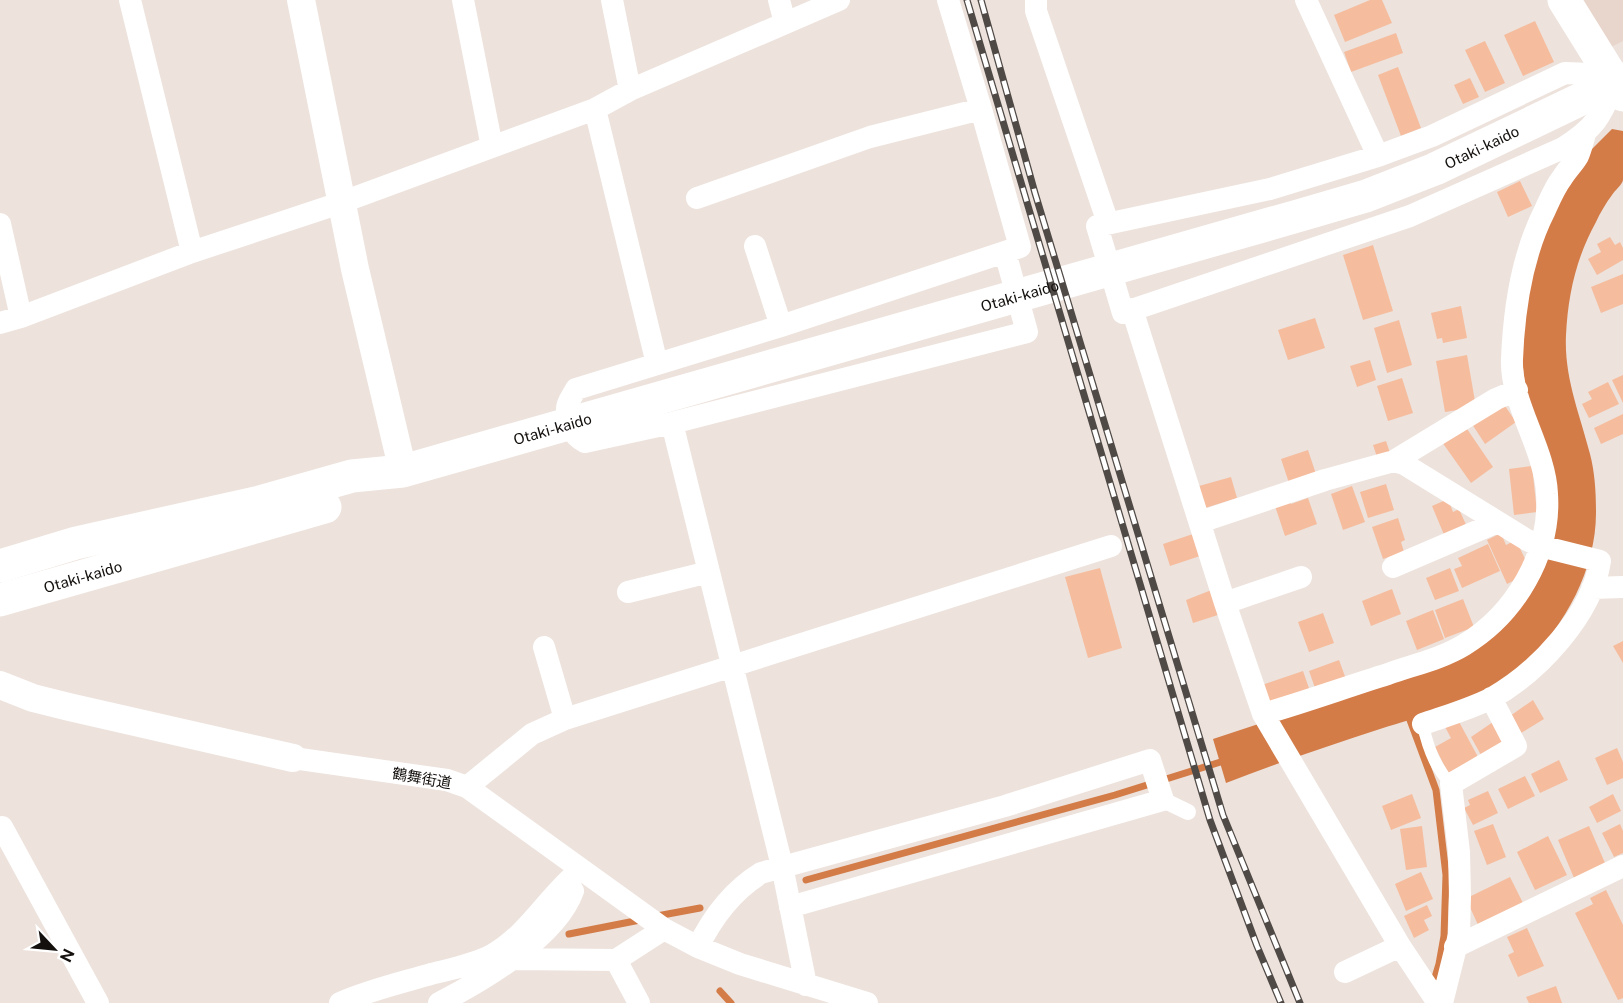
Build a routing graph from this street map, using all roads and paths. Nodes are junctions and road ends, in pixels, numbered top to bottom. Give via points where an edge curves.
1 (130, 0) edge
2 (302, 0) edge
3 (463, 0) edge
4 (612, 0) edge
5 (778, 0) edge
6 (839, 0) edge
7 (948, 0) edge
8 (1036, 0) edge
9 (1306, 0) edge
10 (1564, 0) edge
11 (785, 23) junction
12 (1620, 86) edge
13 (630, 90) junction
14 (595, 109) junction
15 (981, 109) junction
16 (1585, 134) junction
17 (492, 147) junction
18 (1378, 156) junction
19 (697, 198) dead end
20 (340, 203) junction
21 (1108, 223) junction
22 (0, 224) edge
23 (755, 246) dead end
24 (192, 252) junction
25 (1005, 252) junction
26 (1132, 309) junction
27 (10, 320) edge
28 (781, 326) junction
29 (657, 364) junction
30 (1517, 390) junction
31 (570, 423) junction
32 (672, 423) junction
33 (1394, 461) junction
34 (403, 471) junction
35 (1200, 522) junction
36 (1498, 522) junction
37 (1111, 546) dead end
38 (1540, 546) junction
39 (1, 560) edge
40 (1393, 567) dead end
41 (709, 572) junction
42 (1301, 577) dead end
43 (1623, 587) edge
44 (1592, 588) junction
45 (628, 592) dead end
46 (0, 600) edge
47 (1225, 603) junction
48 (544, 647) dead end
49 (733, 665) junction
50 (0, 685) edge
51 (1491, 698) junction
52 (1264, 716) junction
53 (564, 719) junction
54 (1423, 724) joint
55 (293, 758) joint
56 (1451, 784) junction
57 (467, 787) junction
58 (1163, 801) junction
59 (1005, 806) junction
60 (1188, 812) dead end
61 (2, 827) dead end
62 (1017, 842) junction
63 (782, 866) junction
64 (1623, 866) edge
65 (580, 870) junction
66 (790, 907) junction
67 (664, 929) junction
68 (1400, 946) junction
69 (698, 947) junction
70 (1455, 947) junction
71 (513, 959) junction
72 (616, 960) junction
73 (1345, 972) dead end
74 (806, 985) junction
75 (471, 996) edge
76 (1435, 998) edge
77 (98, 1003) edge
78 (340, 1003) edge
79 (440, 1003) edge
80 (639, 1003) edge
81 (867, 1003) edge

1 - 24 street
2 - 20 street
3 - 17 street
4 - 13 street
5 - 11 street
6 - 11 street
7 - 15 street
8 - 21 street via 1036,11
9 - 18 street
10 - 12 main road
11 - 13 street
12 - 16 street
12 - 18 street via 1592,74 1565,73 1432,136
12 - 31 main road, Otaki-kaido via 1366,196
13 - 14 street
14 - 17 street
14 - 29 street
15 - 19 street via 870,137
15 - 25 street via 1020,247
16 - 26 street via 1563,148 1410,216
16 - 30 street via 1578,156 1544,211 1527,256 1512,360
17 - 20 street
18 - 21 street via 1270,189
20 - 24 street
20 - 34 street
21 - 26 street via 1097,226 1123,313
22 - 27 street
23 - 28 street
24 - 27 street
25 - 28 street
25 - 32 street via 1027,332
26 - 35 street
28 - 29 street
29 - 31 street via 576,389 567,406
30 - 33 street
30 - 38 street via 1546,480 1547,513
31 - 32 street via 575,436 585,442
31 - 34 main road, Otaki-kaido
32 - 41 street
33 - 35 street
33 - 36 street
34 - 39 main road, Otaki-kaido via 352,476 260,502
34 - 46 main road, Otaki-kaido via 356,498
35 - 47 street
36 - 38 street
36 - 40 street
37 - 49 street
38 - 44 street via 1600,561
38 - 52 street via 1523,587 1488,628 1463,646
41 - 45 street
41 - 49 street
42 - 47 street
43 - 44 street
44 - 51 street via 1553,648 1524,676
47 - 52 street
48 - 53 street
49 - 53 street
49 - 63 street
50 - 55 street, 鶴舞街道 via 33,698
51 - 54 street
51 - 56 street via 1516,746
52 - 68 street
53 - 57 street via 532,734
54 - 56 lane via 1426,740
55 - 57 street, 鶴舞街道 via 447,780
56 - 70 street via 1461,896
57 - 65 street, 鶴舞街道
58 - 59 street via 1150,760
58 - 60 street
58 - 62 street
59 - 62 street
59 - 63 street
61 - 77 street
62 - 66 street
63 - 66 street
63 - 69 street via 745,883 710,923
64 - 70 street
65 - 67 street, 鶴舞街道
65 - 71 street via 572,895 555,919
65 - 78 street via 561,885 532,923 492,955
66 - 74 street
67 - 69 street, 鶴舞街道
67 - 72 street
68 - 73 street
68 - 76 street
69 - 74 street, 鶴舞街道
70 - 76 street
71 - 72 street
71 - 75 street
72 - 80 street
74 - 81 street, 鶴舞街道
75 - 79 street

